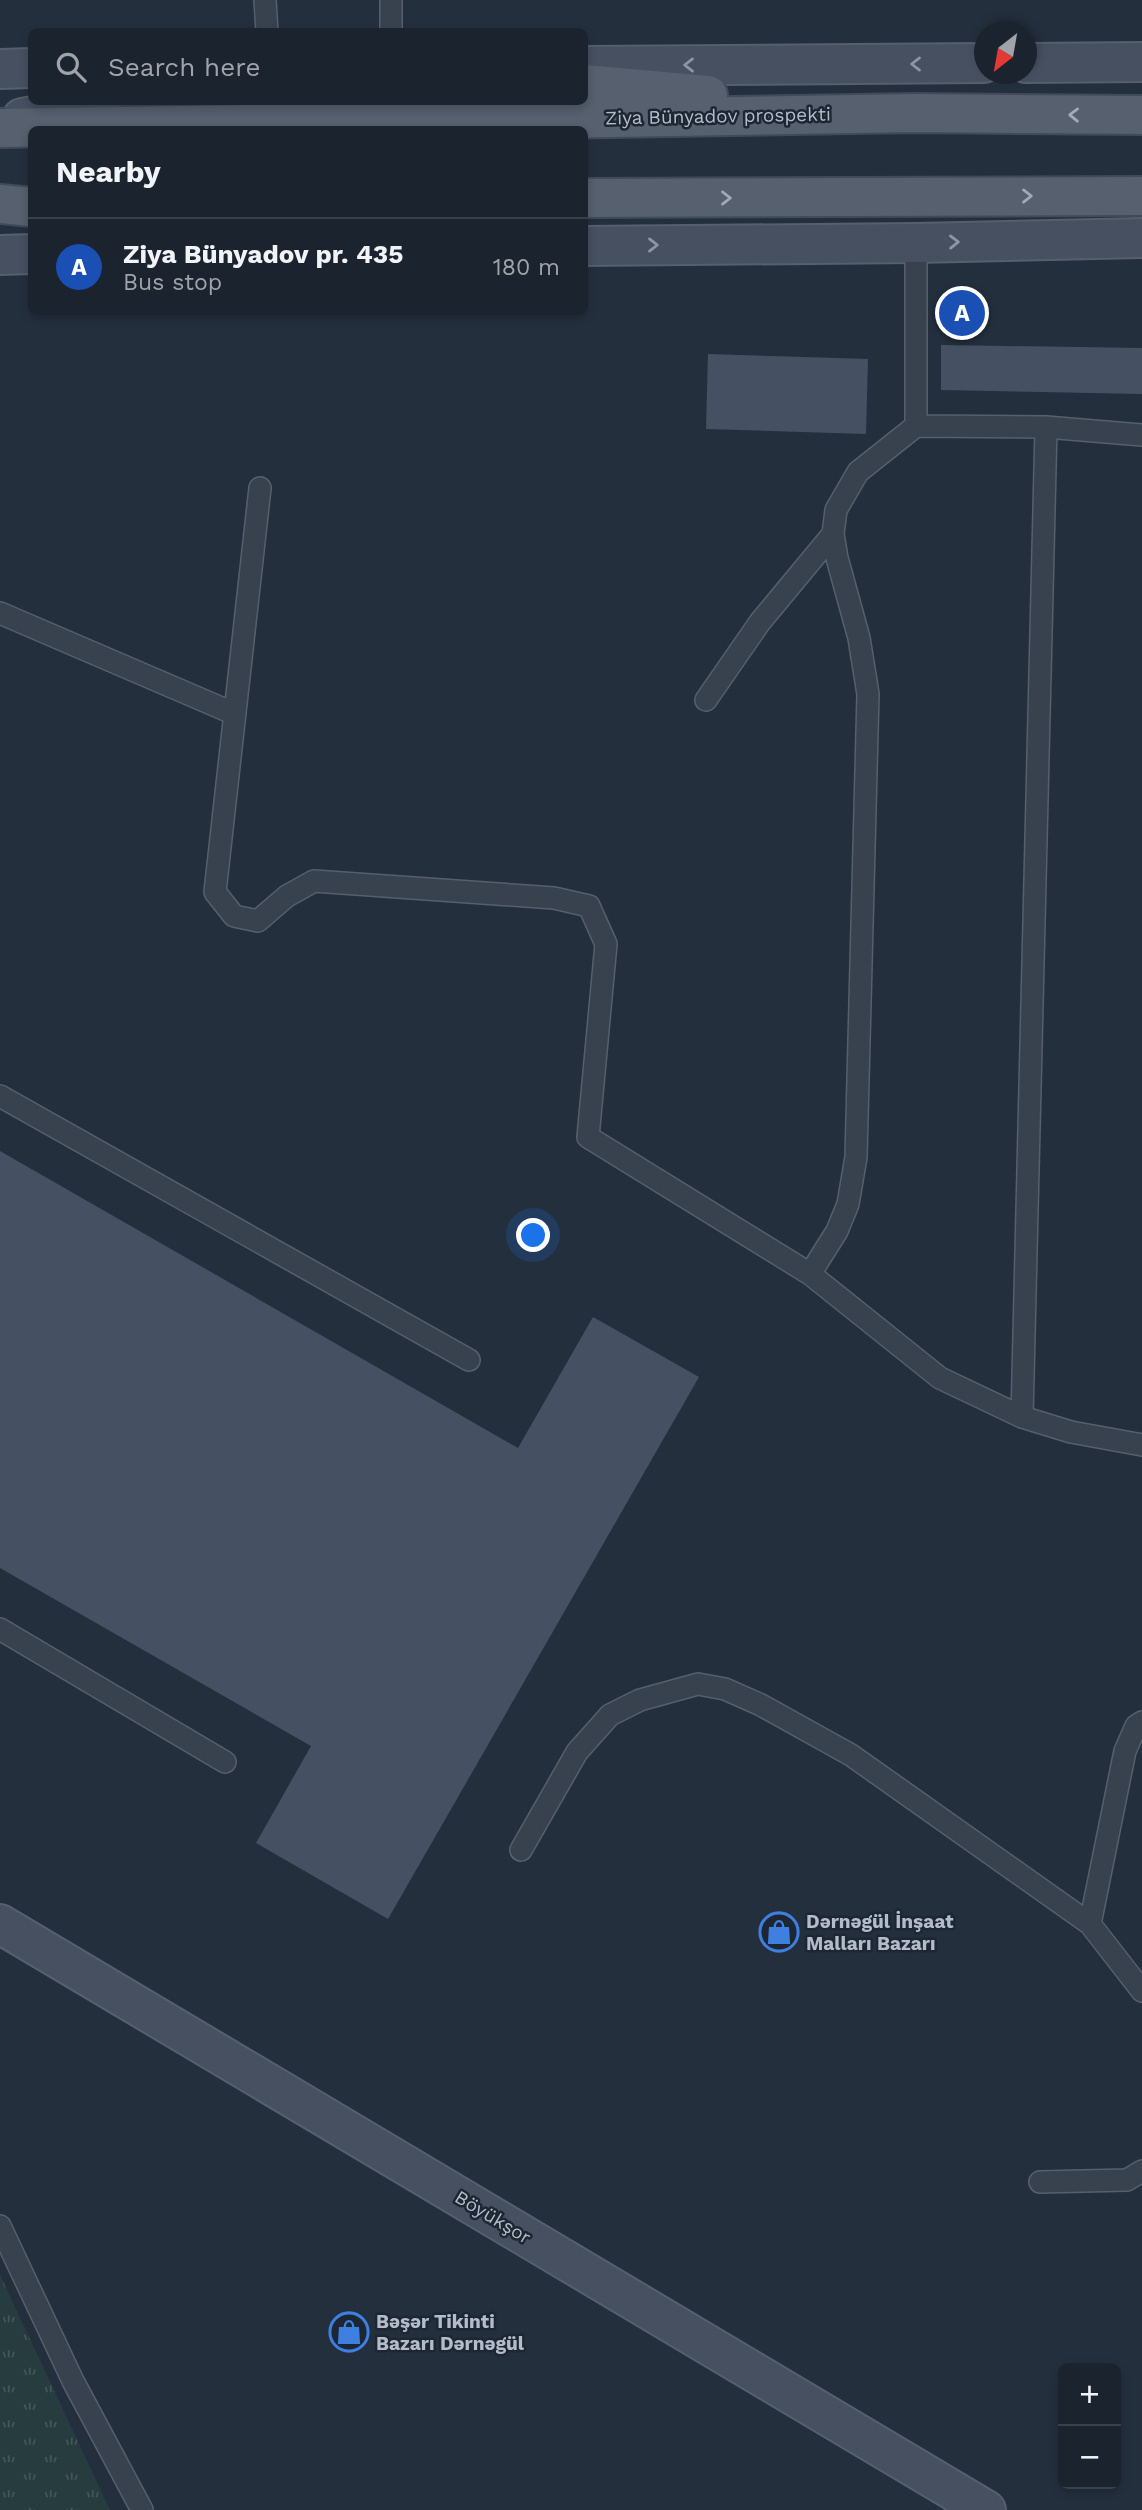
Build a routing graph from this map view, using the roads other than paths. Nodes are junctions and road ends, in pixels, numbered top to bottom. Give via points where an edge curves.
1 (265, 0) edge
2 (391, 0) edge
3 (267, 28) edge
4 (391, 28) edge
5 (1142, 62) edge
6 (974, 63) edge
7 (1037, 63) edge
8 (588, 66) edge
9 (28, 68) edge
10 (0, 69) edge
11 (588, 84) edge
12 (90, 105) edge
13 (915, 113) junction
14 (1142, 116) edge
15 (0, 125) edge
16 (1142, 196) edge
17 (588, 198) edge
18 (28, 201) edge
19 (0, 202) edge
20 (28, 206) edge
21 (1142, 238) edge
22 (916, 243) junction
23 (588, 246) edge
24 (28, 254) edge
25 (0, 255) edge
26 (915, 426) junction
27 (1046, 427) junction
28 (1142, 435) edge
29 (260, 488) dead end
30 (833, 534) junction
31 (0, 613) edge
32 (706, 700) dead end
33 (235, 713) junction
34 (0, 1096) edge
35 (810, 1274) junction
36 (469, 1360) dead end
37 (1022, 1417) junction
38 (1142, 1445) edge
39 (0, 1629) edge
40 (1142, 1722) edge
41 (225, 1762) dead end
42 (520, 1850) dead end
43 (0, 1924) edge
44 (1090, 1924) junction
45 (1142, 1991) edge
46 (1142, 2171) edge
47 (1040, 2182) dead end
48 (0, 2227) edge
49 (6, 2253) edge
50 (142, 2510) edge
51 (986, 2510) edge

1 - 3 lane
2 - 4 lane
5 - 7 main road
6 -> 8 main road
9 - 10 main road
11 - 13 main road
12 - 15 main road
14 -> 13 main road, Ziya Bünyadov prospekti
13 - 15 main road, Ziya Bünyadov prospekti
17 -> 16 main road
18 - 19 main road
19 - 20 main road
22 -> 21 main road
23 -> 22 main road
22 - 26 lane
24 - 25 main road
26 - 27 lane
26 - 30 lane via 858,472 836,510
27 - 28 lane
27 - 37 lane
29 - 33 lane
30 - 32 lane via 760,622
30 - 35 lane via 868,694 856,1157 848,1205
31 - 33 lane
33 - 35 lane via 215,892 234,916 258,921 314,881 554,898 589,906 606,944 588,1137
34 - 36 lane
35 - 37 lane via 940,1378
37 - 38 lane
39 - 41 lane
40 - 44 lane via 1125,1751
42 - 44 lane via 577,1752 610,1715 640,1700 698,1684 725,1689 761,1705 851,1755
43 - 51 main road, Böyükşor
44 - 45 lane
46 - 47 lane via 1127,2180
48 - 49 lane
49 - 50 lane

